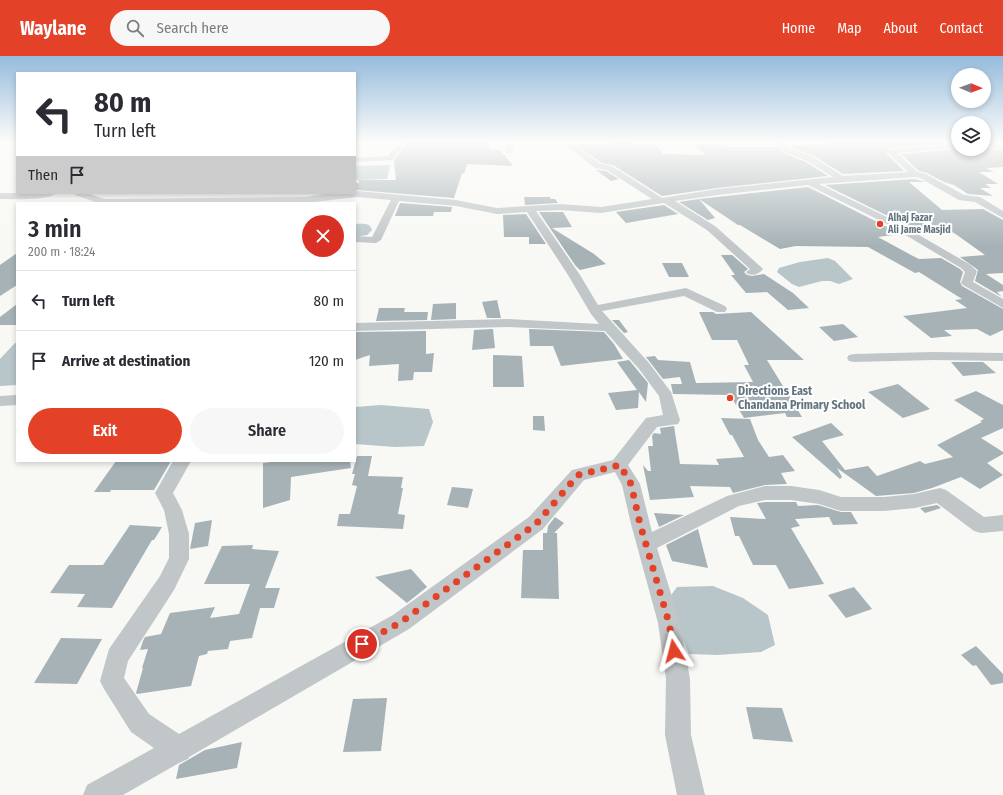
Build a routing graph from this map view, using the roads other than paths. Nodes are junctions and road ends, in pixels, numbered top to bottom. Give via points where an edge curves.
1 (624, 176) edge
2 (837, 176) edge
3 (879, 176) edge
4 (925, 176) edge
5 (841, 179) junction
6 (808, 182) junction
7 (45, 194) edge
8 (81, 194) edge
9 (0, 196) edge
10 (308, 197) edge
11 (396, 198) junction
12 (664, 200) junction
13 (104, 202) edge
14 (104, 202) edge
15 (230, 202) edge
16 (530, 209) junction
17 (1003, 215) edge
18 (356, 239) edge
19 (752, 272) dead end
20 (1003, 304) edge
21 (721, 308) dead end
22 (594, 309) junction
23 (356, 327) edge
24 (609, 327) junction
25 (1003, 357) edge
26 (854, 358) dead end
27 (0, 400) edge
28 (16, 400) edge
29 (181, 462) edge
30 (620, 465) junction
31 (1003, 522) edge
32 (646, 544) junction
33 (178, 750) junction
34 (97, 795) edge
35 (691, 795) edge

1 - 12 street
2 - 5 street
3 - 5 street
4 - 17 street via 962,198 977,199
5 - 6 street
6 - 12 street
6 - 20 street via 890,222 965,266 971,271 967,283
7 - 9 street via 25,197
8 - 14 street
10 - 11 street via 357,194
10 - 15 street
11 - 16 street via 456,203 497,211
11 - 18 street via 376,240
12 - 16 street via 601,210 560,207
12 - 19 street via 711,228 757,268
13 - 15 street
16 - 22 street
21 - 22 street via 686,292
22 - 24 street
23 - 24 street via 518,323
24 - 30 street via 666,395 672,420 652,422
25 - 26 street
27 - 28 street
29 - 33 street via 164,493 173,510 179,534 178,559 167,584 117,658 112,681 140,723
30 - 32 street via 631,484
30 - 33 street via 578,475 536,524 401,622
31 - 32 street via 981,525 940,495 916,501 884,504 841,504 809,495 765,493 732,501
32 - 35 street via 669,623 678,679 678,735
33 - 34 street

